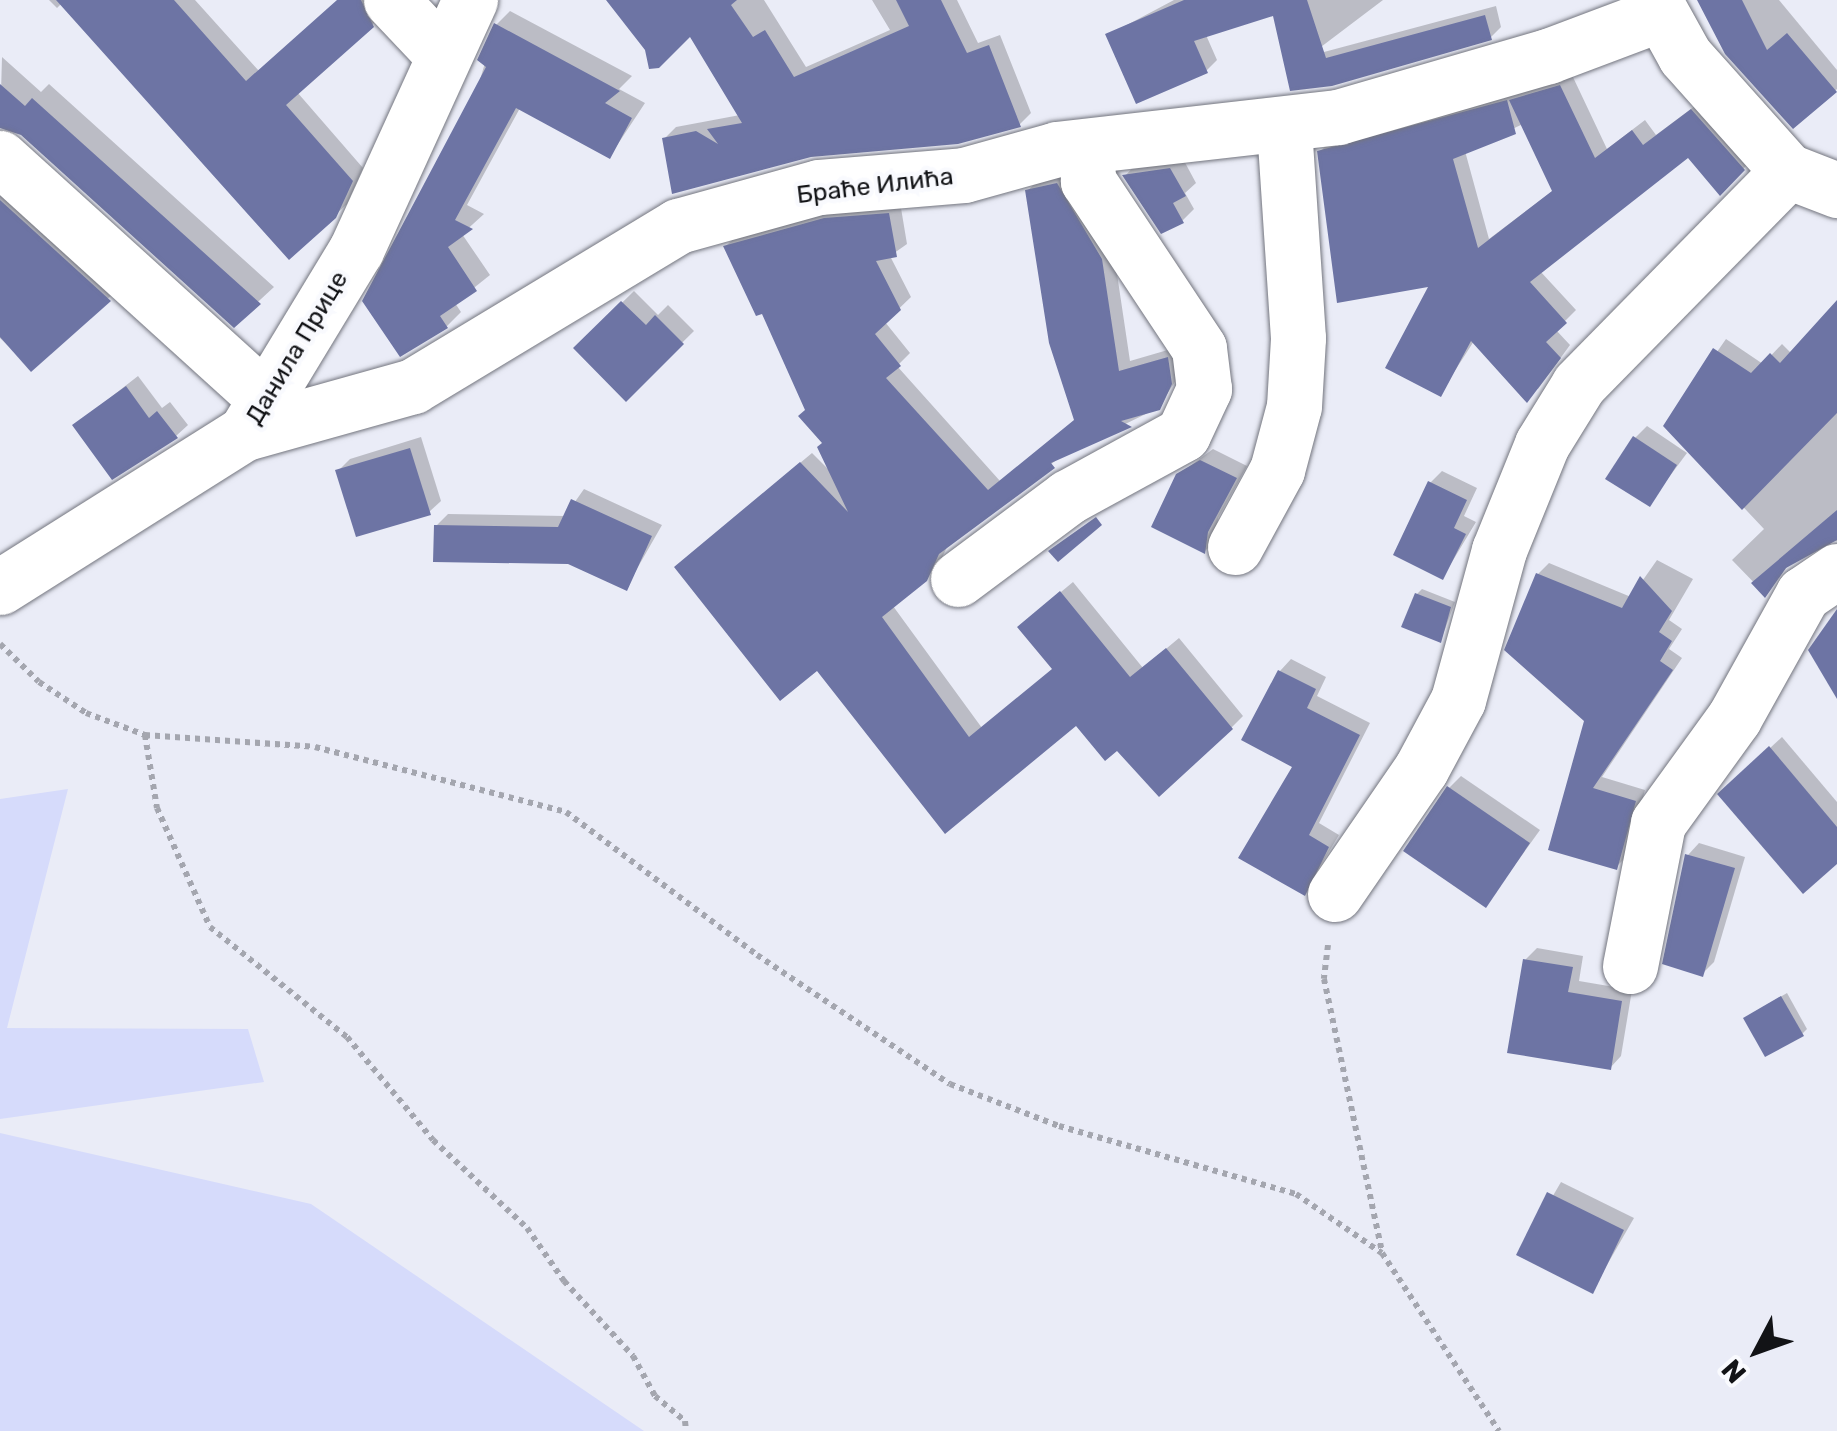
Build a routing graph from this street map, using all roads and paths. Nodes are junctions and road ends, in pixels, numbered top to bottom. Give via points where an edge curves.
1 (392, 0) edge
2 (470, 0) edge
3 (1656, 8) edge
4 (442, 54) junction
5 (1284, 125) junction
6 (1086, 148) junction
7 (0, 158) edge
8 (1813, 180) edge
9 (257, 417) junction
10 (1235, 548) dead end
11 (1837, 570) edge
12 (958, 580) dead end
13 (0, 587) edge
14 (0, 644) edge
15 (144, 735) junction
16 (1335, 894) joint
17 (1630, 966) dead end
18 (1382, 1253) junction
19 (686, 1431) edge
20 (1499, 1431) edge

1 - 4 street
2 - 4 street, Данила Прице
3 - 5 street, Браће Илића via 1510,67 1338,117
3 - 8 street via 1718,97
4 - 9 street, Данила Прице via 356,250
5 - 6 street, Браће Илића
5 - 10 street via 1298,338 1294,406 1277,470
6 - 9 street, Браће Илића via 1057,149 964,175 819,187 678,226 413,386
6 - 12 street via 1088,181 1199,348 1204,389 1183,434 1068,496
7 - 9 street
8 - 16 street via 1570,399 1542,444 1498,550 1458,700 1421,769
9 - 13 street, Данила Прице
11 - 17 street via 1803,594 1734,718 1658,823
14 - 15 path via 39,682 86,713
15 - 18 path via 315,747 566,812 757,955 950,1084 1059,1126 1296,1194
15 - 19 path via 157,808 210,927 347,1037 433,1140 527,1228 564,1281 633,1356 655,1396 685,1420
16 - 18 path via 1324,979
18 - 20 path

